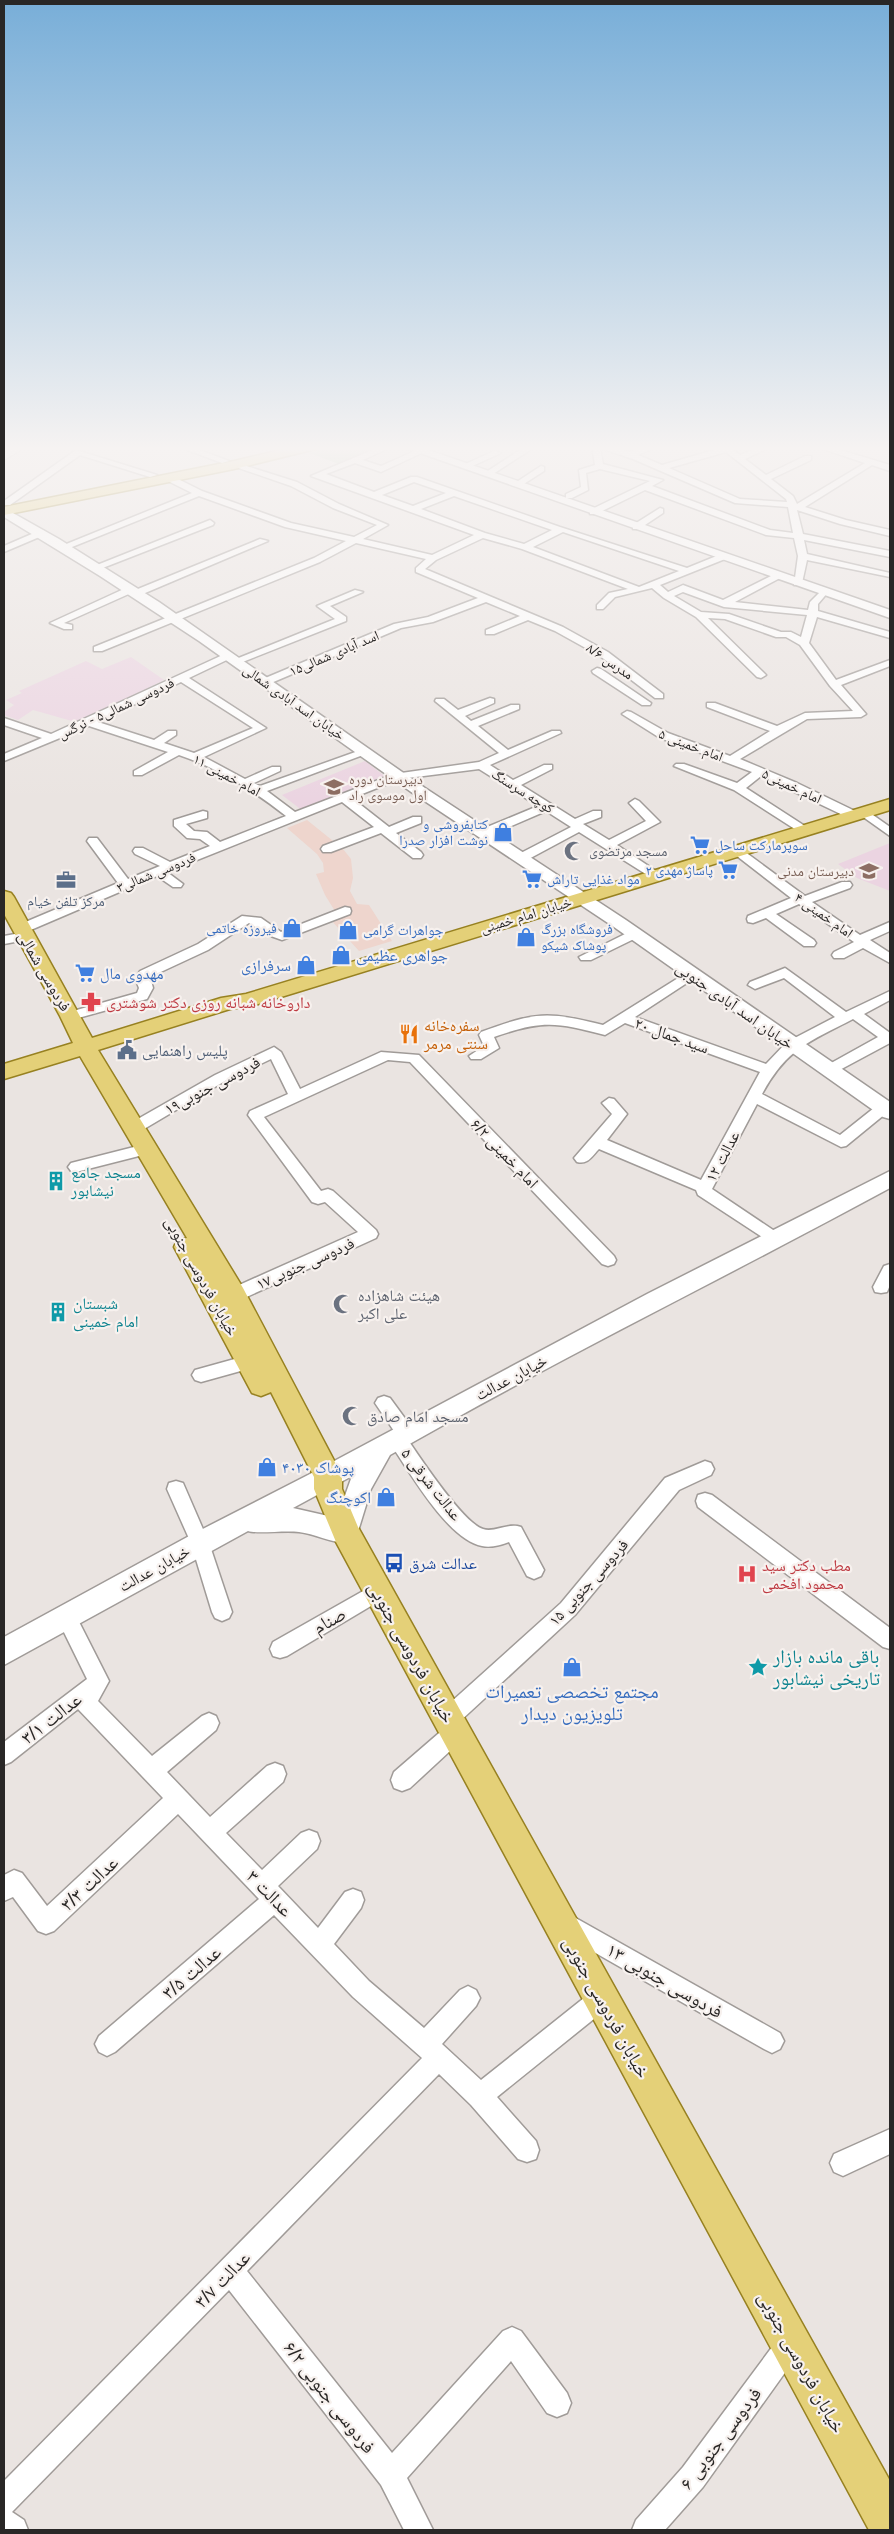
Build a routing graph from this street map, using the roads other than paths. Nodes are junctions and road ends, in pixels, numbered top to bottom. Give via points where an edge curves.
1 (91, 564) edge
2 (106, 564) edge
3 (203, 564) edge
4 (306, 564) edge
5 (426, 564) edge
6 (571, 564) edge
7 (668, 564) edge
8 (704, 564) edge
9 (743, 564) edge
10 (801, 564) edge
11 (839, 564) edge
12 (97, 568) junction
13 (688, 571) junction
14 (887, 575) dead end
15 (777, 576) junction
16 (797, 583) junction
17 (654, 584) junction
18 (639, 590) junction
19 (132, 592) junction
20 (358, 592) dead end
21 (824, 592) junction
22 (667, 596) junction
23 (487, 598) junction
24 (724, 604) junction
25 (600, 607) dead end
26 (814, 613) junction
27 (890, 614) edge
28 (699, 615) junction
29 (528, 616) junction
30 (174, 618) junction
31 (68, 627) dead end
32 (490, 632) dead end
33 (890, 635) edge
34 (804, 644) junction
35 (98, 649) dead end
36 (232, 658) junction
37 (890, 663) edge
38 (597, 671) dead end
39 (761, 675) dead end
40 (182, 678) junction
41 (266, 681) junction
42 (834, 684) junction
43 (659, 696) dead end
44 (440, 701) dead end
45 (490, 701) dead end
46 (646, 703) dead end
47 (711, 705) dead end
48 (514, 707) dead end
49 (626, 714) dead end
50 (457, 715) junction
51 (4, 722) edge
52 (88, 722) junction
53 (470, 725) junction
54 (778, 730) junction
55 (556, 733) dead end
56 (172, 734) dead end
57 (53, 738) junction
58 (154, 744) junction
59 (178, 751) junction
60 (364, 752) junction
61 (506, 753) junction
62 (195, 757) junction
63 (4, 758) edge
64 (731, 760) junction
65 (336, 763) joint
66 (481, 765) junction
67 (680, 766) dead end
68 (548, 767) dead end
69 (276, 769) dead end
70 (760, 771) junction
71 (138, 773) dead end
72 (398, 776) junction
73 (245, 783) junction
74 (514, 785) junction
75 (738, 788) junction
76 (259, 790) junction
77 (344, 798) junction
78 (635, 804) dead end
79 (890, 804) edge
80 (547, 806) junction
81 (597, 814) dead end
82 (858, 814) junction
83 (203, 815) dead end
84 (294, 817) junction
85 (417, 820) dead end
86 (579, 826) junction
87 (385, 830) junction
88 (804, 830) junction
89 (890, 832) edge
90 (484, 833) junction
91 (93, 841) dead end
92 (608, 845) junction
93 (219, 847) junction
94 (326, 849) dead end
95 (737, 850) junction
96 (139, 851) dead end
97 (417, 854) dead end
98 (521, 858) junction
99 (163, 869) junction
100 (656, 875) junction
101 (125, 884) junction
102 (176, 884) dead end
103 (846, 885) dead end
104 (4, 897) edge
105 (581, 898) junction
106 (802, 900) junction
107 (345, 910) dead end
108 (767, 913) junction
109 (4, 916) edge
110 (753, 919) dead end
111 (890, 926) edge
112 (633, 934) junction
113 (13, 936) edge
114 (862, 941) junction
115 (809, 943) dead end
116 (839, 954) dead end
117 (586, 957) dead end
118 (890, 959) edge
119 (692, 974) junction
120 (755, 985) dead end
121 (890, 995) edge
122 (71, 1016) junction
123 (849, 1016) junction
124 (624, 1018) junction
125 (792, 1045) junction
126 (83, 1052) junction
127 (476, 1056) dead end
128 (768, 1070) junction
129 (829, 1070) junction
130 (4, 1072) edge
131 (4, 1082) edge
132 (296, 1096) junction
133 (754, 1096) junction
134 (609, 1103) dead end
135 (887, 1110) edge
136 (134, 1140) junction
137 (598, 1142) junction
138 (582, 1158) dead end
139 (76, 1167) dead end
140 (890, 1179) edge
141 (705, 1188) junction
142 (776, 1240) junction
143 (608, 1260) dead end
144 (890, 1270) edge
145 (881, 1287) dead end
146 (234, 1295) junction
147 (249, 1362) junction
148 (201, 1375) dead end
149 (384, 1403) dead end
150 (395, 1438) junction
151 (705, 1469) dead end
152 (324, 1483) junction
153 (176, 1489) dead end
154 (705, 1501) dead end
155 (238, 1523) junction
156 (346, 1533) junction
157 (200, 1543) junction
158 (534, 1570) dead end
159 (379, 1591) junction
160 (222, 1612) dead end
161 (66, 1616) junction
162 (890, 1640) edge
163 (280, 1649) dead end
164 (4, 1652) edge
165 (99, 1682) junction
166 (209, 1723) dead end
167 (452, 1725) junction
168 (4, 1755) edge
169 (152, 1770) junction
170 (275, 1774) dead end
171 (402, 1780) dead end
172 (180, 1798) junction
173 (211, 1831) junction
174 (309, 1841) dead end
175 (4, 1890) edge
176 (269, 1892) junction
177 (353, 1900) dead end
178 (559, 1919) junction
179 (319, 1945) junction
180 (468, 1998) dead end
181 (602, 1998) junction
182 (772, 2041) dead end
183 (107, 2044) dead end
184 (432, 2050) junction
185 (480, 2096) junction
186 (890, 2141) edge
187 (527, 2150) dead end
188 (843, 2163) dead end
189 (230, 2270) junction
190 (791, 2343) junction
191 (557, 2403) dead end
192 (391, 2475) junction
193 (4, 2501) edge
194 (4, 2523) edge
195 (890, 2524) edge
196 (14, 2530) edge
197 (419, 2530) edge
198 (646, 2530) edge

1 - 12 main road, خیابان اسد آبادی شمالی
2 - 12 street
3 - 19 street
4 - 30 street
5 - 23 street, مدرس ۸/۶ via 420,570
6 - 18 street
7 - 13 street
8 - 13 street
9 - 15 main road
10 - 16 street
11 - 14 street
12 - 19 main road, خیابان اسد آبادی شمالی
13 - 17 street
15 - 16 main road
15 - 24 street
16 - 21 main road
17 - 18 street
17 - 22 street
18 - 25 street via 612,595
19 - 30 main road, خیابان اسد آبادی شمالی
19 - 31 street via 55,622
20 - 36 street, فردوسی شمالی۵ - نرگس via 322,606 343,619
21 - 26 street via 813,604
21 - 27 main road
22 - 24 street via 682,588
22 - 28 street
23 - 29 street, مدرس ۸/۶
23 - 41 street, اسد آبادی شمالی۱۵ via 430,620 398,626
24 - 26 street
26 - 33 street
26 - 34 street
28 - 34 street via 726,616 780,635 787,634
28 - 39 street
29 - 32 street
29 - 43 street, مدرس ۸/۶ via 604,654
30 - 35 street
30 - 36 main road, خیابان اسد آبادی شمالی
34 - 42 street
36 - 40 street, فردوسی شمالی۵ - نرگس
36 - 41 main road, خیابان اسد آبادی شمالی
37 - 42 street
38 - 46 street
40 - 52 street, فردوسی شمالی۵ - نرگس
40 - 62 street via 260,728
41 - 60 main road, خیابان اسد آبادی شمالی
42 - 54 street via 861,714 805,716
44 - 50 street
45 - 50 street
47 - 54 street
48 - 53 street
49 - 64 street, امام خمینی ۵ via 674,742
50 - 53 street
51 - 57 street
52 - 57 street, فردوسی شمالی۵ - نرگس
52 - 58 street, امام خمینی ۱۱
53 - 61 street
54 - 64 street
55 - 61 street
56 - 58 street
57 - 63 street, فردوسی شمالی۵ - نرگس
58 - 59 street, امام خمینی ۱۱
59 - 62 street, امام خمینی ۱۱
59 - 71 street
60 - 65 street
60 - 72 main road, خیابان اسد آبادی شمالی
61 - 66 street
62 - 73 street, امام خمینی ۱۱
64 - 70 street, امام خمینی۵
65 - 76 street
66 - 72 street, کوچه سرسنگ
66 - 74 street, کوچه سرسنگ
67 - 75 street
68 - 74 street
69 - 73 street
70 - 75 street
70 - 82 street, امام خمینی۵
72 - 77 street, کوچه سرسنگ
72 - 90 main road, خیابان اسد آبادی شمالی
73 - 76 street, امام خمینی ۱۱
74 - 80 street, کوچه سرسنگ
75 - 88 street
76 - 84 street, امام خمینی ۱۱
77 - 84 street, کوچه سرسنگ
77 - 87 street
78 - 92 street via 654,822
79 - 82 main road, خیابان امام خمینی
80 - 86 street, کوچه سرسنگ
80 - 90 street
81 - 86 street
82 - 88 main road, خیابان امام خمینی
82 - 89 street, امام خمینی۵
83 - 93 street via 178,823 191,835 203,835
84 - 93 street, فردوسی شمالی۳
85 - 87 street
86 - 92 street, کوچه سرسنگ
86 - 98 street
87 - 94 street
87 - 97 street
88 - 95 main road, خیابان امام خمینی
90 - 98 main road, خیابان اسد آبادی شمالی
91 - 101 street
92 - 100 street, کوچه سرسنگ
93 - 99 street, فردوسی شمالی۳
95 - 100 main road, خیابان امام خمینی
95 - 106 street, امام خمینی ۴
96 - 99 street
98 - 105 main road, خیابان اسد آبادی شمالی
99 - 101 street, فردوسی شمالی۳
99 - 102 street
100 - 105 main road, خیابان امام خمینی
101 - 113 street, فردوسی شمالی۳
103 - 106 street
104 - 113 main road, فردوسی شمالی
105 - 112 main road, خیابان اسد آبادی جنوبی
105 - 126 main road, خیابان امام خمینی via 248,1000 228,1003
106 - 108 street
106 - 114 street, امام خمینی ۴
107 - 122 street via 282,936 271,933 254,919 247,919 204,947 145,974 142,978 146,988 142,996
108 - 110 street
108 - 115 street
109 - 113 main road, فردوسی شمالی
111 - 114 street
112 - 117 street
112 - 119 main road, خیابان اسد آبادی جنوبی
113 - 122 main road, فردوسی شمالی
113 - 126 main road, فردوسی شمالی
114 - 116 street
114 - 118 street, امام خمینی ۴
119 - 124 street, سید جمال ۲۰
119 - 125 main road, خیابان اسد آبادی جنوبی
120 - 123 street via 785,972
121 - 123 street, عدالت ۱۲
122 - 126 main road, فردوسی شمالی
123 - 125 street, عدالت ۱۲
123 - 129 street via 888,1038
124 - 127 street via 605,1030 565,1020 540,1019 518,1024 486,1036 492,1048
124 - 128 street, سید جمال ۲۰
125 - 128 street, عدالت ۱۲
125 - 129 main road, خیابان اسد آبادی جنوبی
126 - 130 main road, خیابان امام خمینی
126 - 131 main road, خیابان امام خمینی
126 - 136 main road, خیابان فردوسی جنوبی
128 - 133 street, عدالت ۱۲
129 - 135 main road, خیابان اسد آبادی جنوبی
132 - 136 street, فردوسی جنوبی۱۹ via 274,1052 220,1078
132 - 143 street, امام خمینی ۶/۲ via 386,1055 414,1058
132 - 146 street, فردوسی جنوبی۱۷ via 255,1115 318,1198 328,1195 370,1234
133 - 135 street via 841,1142
133 - 141 street, عدالت ۱۲
134 - 137 street via 620,1114
136 - 139 street
136 - 146 main road, خیابان فردوسی جنوبی
136 - 147 main road, خیابان فردوسی جنوبی
137 - 138 street
137 - 141 street
140 - 142 main road, خیابان عدالت
141 - 142 street, عدالت ۱۲ via 703,1191
142 - 150 main road, خیابان عدالت via 655,1300
144 - 145 street
146 - 152 main road, خیابان فردوسی جنوبی
147 - 148 street
147 - 152 main road, خیابان فردوسی جنوبی
149 - 150 street
150 - 152 main road, خیابان عدالت
150 - 156 main road via 359,1487
150 - 158 street, عدالت شرقی ۵ via 459,1520 477,1536 514,1533
151 - 167 street, فردوسی جنوبی ۱۵ via 672,1484 568,1609
152 - 155 main road, خیابان عدالت
152 - 156 main road, خیابان فردوسی جنوبی
153 - 157 street
154 - 162 street
155 - 156 main road via 266,1518 294,1519
155 - 157 main road, خیابان عدالت
156 - 159 main road, خیابان فردوسی جنوبی
157 - 160 street
157 - 161 main road, خیابان عدالت
159 - 163 street, صنام
159 - 167 main road, خیابان فردوسی جنوبی
161 - 164 main road, خیابان عدالت
161 - 165 street
165 - 168 street, عدالت ۳/۱
165 - 169 street, عدالت ۳ via 86,1703
166 - 169 street
167 - 171 street, فردوسی جنوبی ۱۵
167 - 178 main road, خیابان فردوسی جنوبی
169 - 172 street, عدالت ۳
170 - 173 street
172 - 173 street, عدالت ۳
172 - 175 street, عدالت ۳/۳ via 46,1923 14,1881
173 - 176 street, عدالت ۳
174 - 176 street
176 - 179 street, عدالت ۳
176 - 183 street, عدالت ۳/۵
177 - 179 street
178 - 181 main road, خیابان فردوسی جنوبی
178 - 182 street, فردوسی جنوبی ۱۳
179 - 184 street, عدالت ۳ via 361,1989
180 - 184 street, عدالت ۳/۷
181 - 185 street
181 - 190 main road, خیابان فردوسی جنوبی
184 - 185 street, عدالت ۳
184 - 189 street, عدالت ۳/۷
185 - 187 street, عدالت ۳
186 - 188 street
189 - 192 street, فردوسی جنوبی ۶/۲
189 - 193 street, عدالت ۳/۷
190 - 195 main road, خیابان فردوسی جنوبی
190 - 198 street, فردوسی جنوبی ۶ via 693,2477
191 - 192 street via 512,2340
192 - 197 street, فردوسی جنوبی ۶/۲
194 - 196 street

